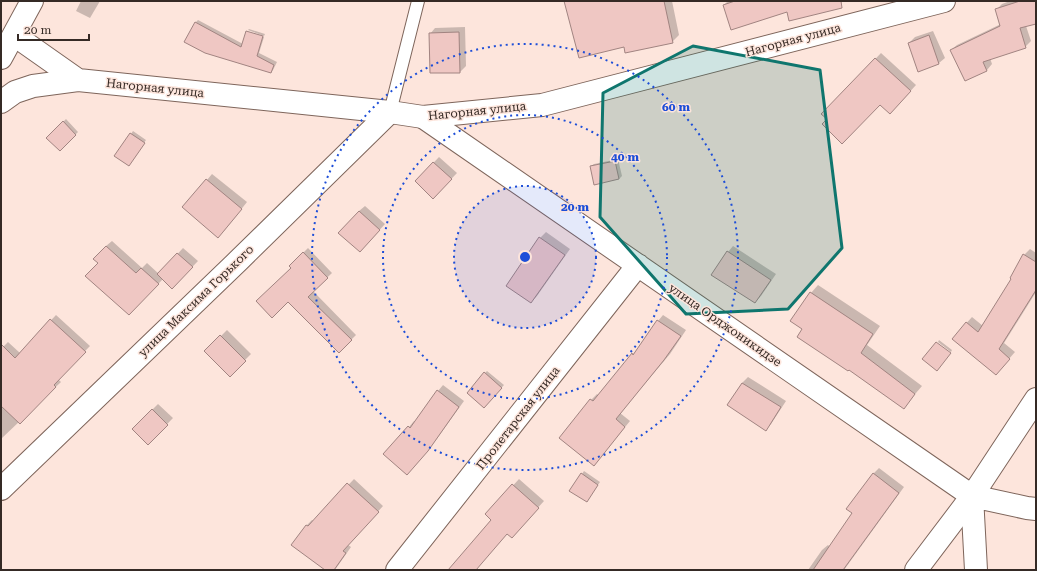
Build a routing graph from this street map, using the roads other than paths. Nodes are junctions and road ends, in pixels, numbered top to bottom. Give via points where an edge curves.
1 (32, 1) edge
2 (418, 1) edge
3 (944, 1) edge
4 (7, 32) edge
5 (1, 58) edge
6 (78, 80) junction
7 (1, 102) edge
8 (390, 112) junction
9 (423, 117) junction
10 (638, 265) junction
11 (1036, 399) edge
12 (1, 488) edge
13 (972, 496) junction
14 (1036, 509) edge
15 (397, 570) edge
16 (916, 570) edge
17 (976, 570) edge

1 - 4 street
2 - 8 lane
3 - 9 street, Нагорная улица via 542,105
4 - 5 street
4 - 6 street, Нагорная улица
6 - 7 street via 32,86 16,92
6 - 8 street, Нагорная улица
8 - 9 street, Нагорная улица
8 - 12 street, улица Максима Горького
9 - 10 street, улица Орджоникидзе
10 - 13 street, улица Орджоникидзе
10 - 15 street, Пролетарская улица
11 - 13 street
13 - 14 street, улица Орджоникидзе
13 - 16 street
13 - 17 street

